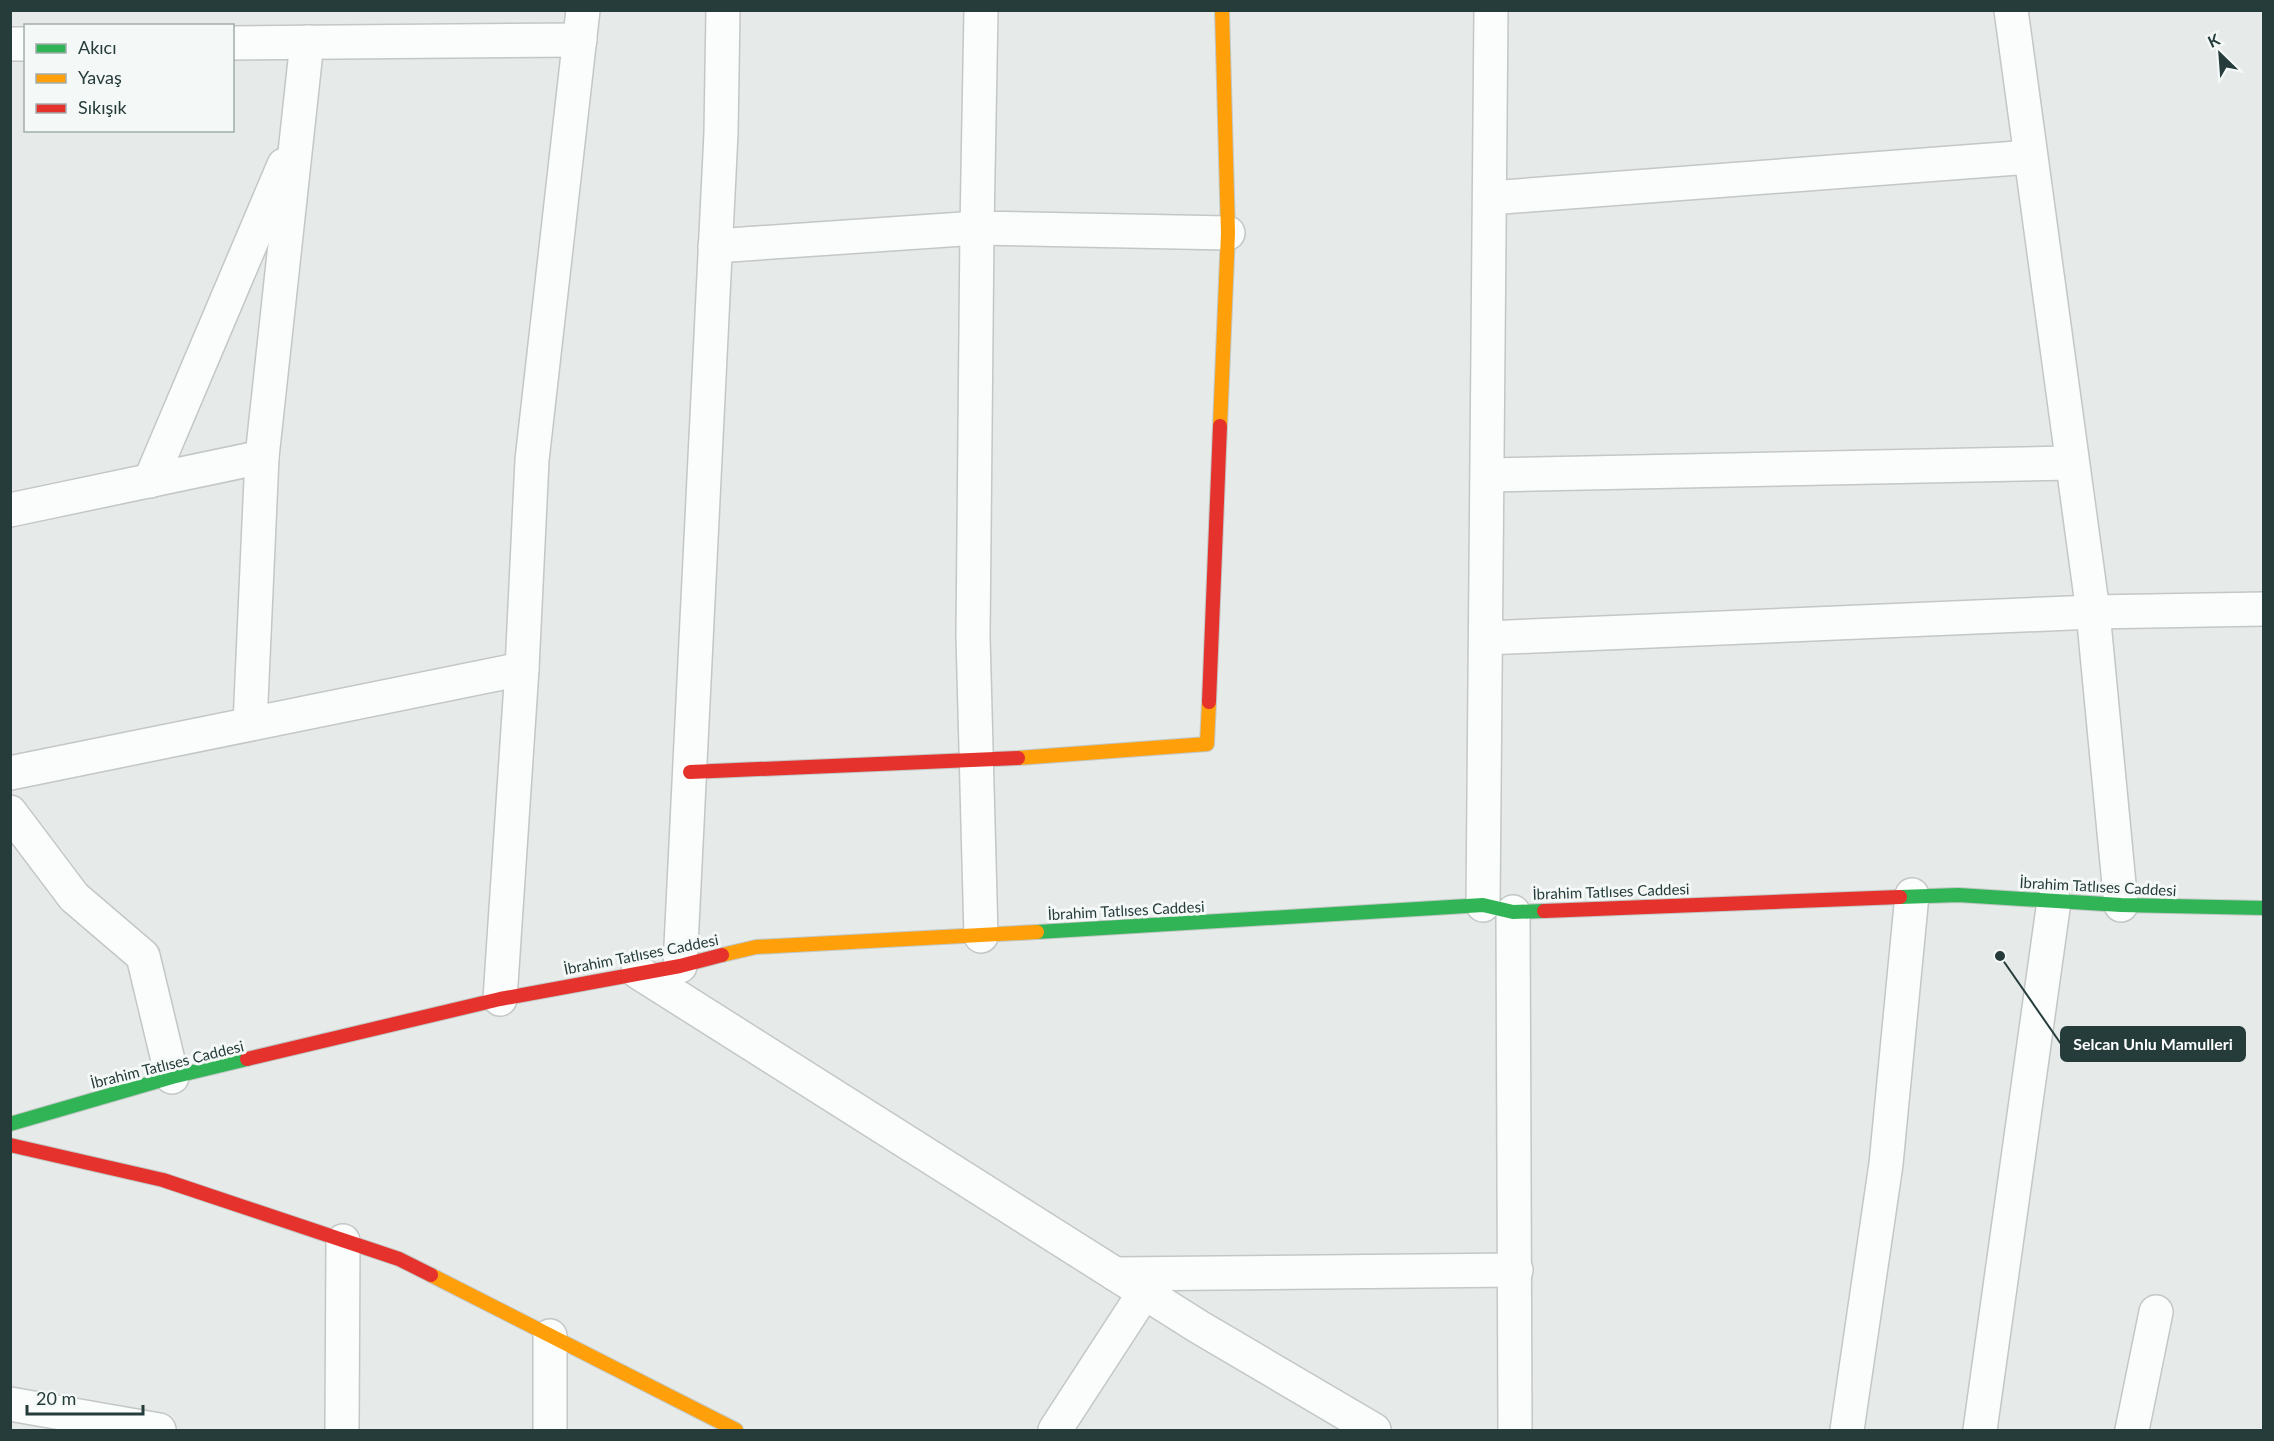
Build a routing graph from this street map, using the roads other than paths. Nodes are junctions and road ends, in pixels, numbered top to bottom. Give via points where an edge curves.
1 (723, 10) edge
2 (981, 10) edge
3 (1222, 10) edge
4 (1491, 10) edge
5 (2011, 10) edge
6 (581, 25) edge
7 (308, 42) junction
8 (234, 43) edge
9 (297, 132) junction
10 (2030, 157) junction
11 (1490, 198) junction
12 (977, 228) junction
13 (1228, 233) junction
14 (715, 246) junction
15 (261, 457) junction
16 (2072, 463) junction
17 (1488, 475) junction
18 (150, 481) junction
19 (10, 510) edge
20 (2264, 609) edge
21 (2093, 612) junction
22 (1486, 638) junction
23 (522, 669) junction
24 (250, 724) junction
25 (978, 761) junction
26 (690, 772) junction
27 (10, 773) edge
28 (10, 812) edge
29 (1912, 895) junction
30 (2054, 901) junction
31 (2121, 905) junction
32 (1498, 908) junction
33 (2264, 908) edge
34 (981, 936) junction
35 (680, 966) junction
36 (638, 972) junction
37 (500, 999) junction
38 (172, 1077) junction
39 (10, 1124) edge
40 (10, 1144) edge
41 (343, 1240) junction
42 (1516, 1270) junction
43 (1115, 1274) junction
44 (1144, 1293) junction
45 (2156, 1312) dead end
46 (550, 1336) junction
47 (10, 1404) edge
48 (159, 1431) edge
49 (342, 1431) edge
50 (550, 1431) edge
51 (736, 1431) edge
52 (1055, 1431) edge
53 (1374, 1431) edge
54 (1515, 1431) edge
55 (1847, 1431) edge
56 (1980, 1431) edge
57 (2132, 1431) edge

1 - 14 street
2 - 12 street
3 - 13 street
4 - 11 street
5 - 10 street
6 - 7 street
6 - 23 street via 532,460
7 - 8 street
7 - 9 street
9 - 15 street
9 - 18 street
10 - 11 street
10 - 16 street
11 - 17 street
12 - 13 street
12 - 14 street
12 - 25 street via 973,636
13 - 25 street via 1207,744
14 - 26 street
15 - 18 street
15 - 24 street
16 - 17 street
16 - 21 street
17 - 22 street
18 - 19 street
20 - 21 street
21 - 22 street
21 - 31 street
22 - 32 street
23 - 24 street
23 - 37 street
24 - 27 street
25 - 26 street
25 - 34 street
26 - 35 street
28 - 38 street via 74,897 143,956
29 - 30 street, İbrahim Tatlıses Caddesi
29 - 32 street, İbrahim Tatlıses Caddesi
29 - 55 street via 1886,1164
30 - 31 street, İbrahim Tatlıses Caddesi
30 - 56 street
31 - 33 street, İbrahim Tatlıses Caddesi
32 - 34 street, İbrahim Tatlıses Caddesi
32 - 42 street
34 - 35 street, İbrahim Tatlıses Caddesi via 756,947
35 - 36 street, İbrahim Tatlıses Caddesi
36 - 37 street, İbrahim Tatlıses Caddesi
36 - 43 street
37 - 38 street, İbrahim Tatlıses Caddesi
38 - 39 street, İbrahim Tatlıses Caddesi
40 - 41 street via 163,1180
41 - 46 street via 399,1259
41 - 49 street
42 - 43 street
42 - 54 street
43 - 44 street
44 - 52 street
44 - 53 street
45 - 57 street
46 - 50 street
46 - 51 street
47 - 48 street

